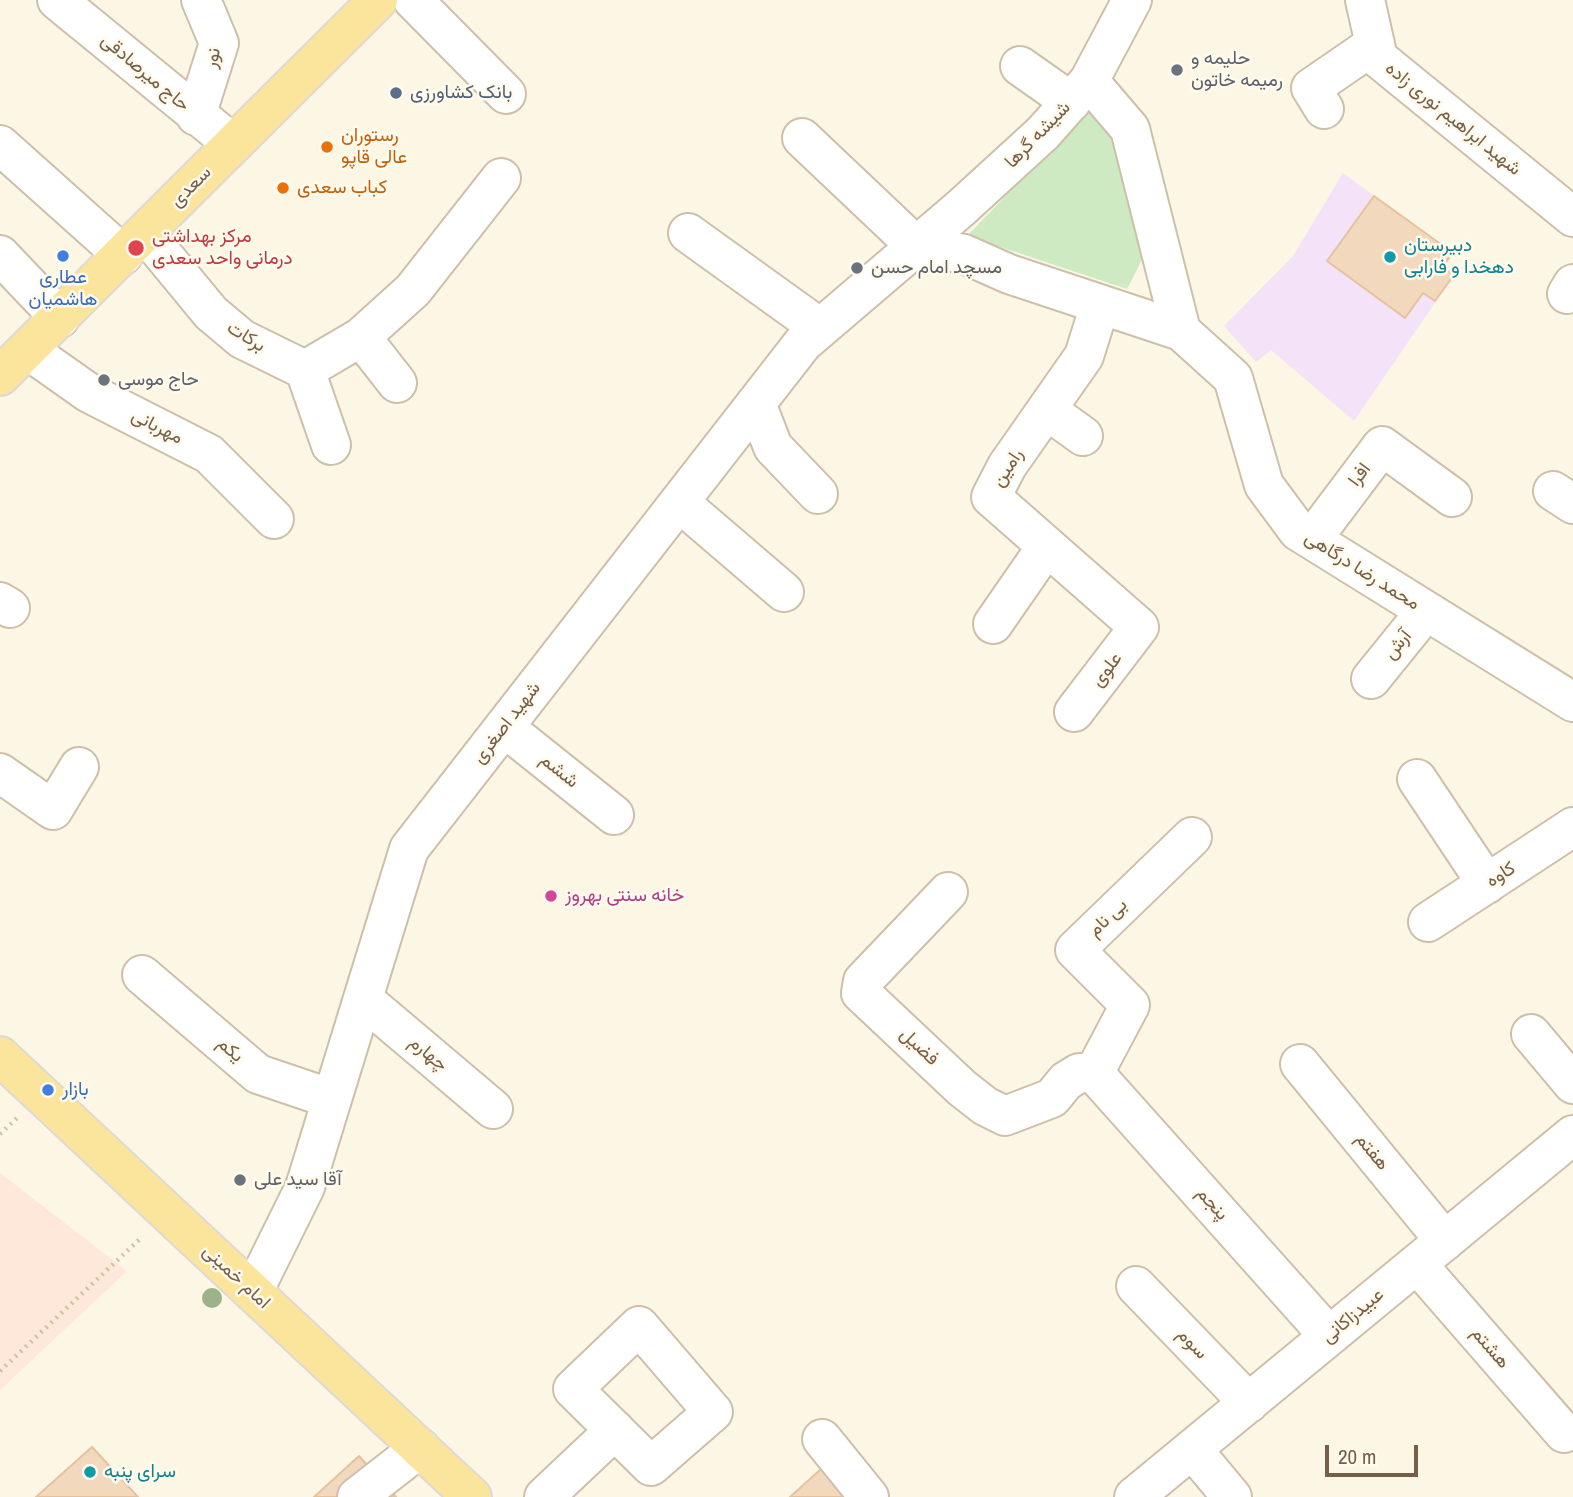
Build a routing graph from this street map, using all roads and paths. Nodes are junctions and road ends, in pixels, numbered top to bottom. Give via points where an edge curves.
1 (57, 0) edge
2 (201, 0) edge
3 (378, 0) edge
4 (413, 0) edge
5 (1132, 0) edge
6 (1365, 0) edge
7 (1376, 44) junction
8 (1020, 66) dead end
9 (1080, 91) junction
10 (506, 94) dead end
11 (1324, 109) dead end
12 (196, 116) junction
13 (802, 138) dead end
14 (233, 144) junction
15 (0, 145) edge
16 (501, 178) dead end
17 (1573, 217) edge
18 (688, 233) dead end
19 (134, 244) junction
20 (915, 245) junction
21 (0, 255) edge
22 (1100, 305) junction
23 (60, 318) junction
24 (820, 328) junction
25 (1181, 331) junction
26 (361, 337) junction
27 (305, 370) junction
28 (8, 375) edge
29 (397, 383) dead end
30 (756, 403) junction
31 (1047, 410) junction
32 (1083, 436) dead end
33 (331, 445) dead end
34 (818, 494) dead end
35 (1452, 497) dead end
36 (679, 502) junction
37 (274, 519) dead end
38 (1312, 540) junction
39 (1047, 546) junction
40 (783, 592) dead end
41 (1426, 611) junction
42 (993, 624) dead end
43 (1139, 628) joint
44 (1371, 679) dead end
45 (1573, 702) edge
46 (1074, 712) dead end
47 (504, 727) junction
48 (79, 767) dead end
49 (0, 773) edge
50 (1417, 779) dead end
51 (614, 815) dead end
52 (1573, 827) edge
53 (1192, 837) dead end
54 (1487, 884) junction
55 (948, 892) dead end
56 (1428, 922) dead end
57 (142, 975) dead end
58 (363, 999) junction
59 (1531, 1034) dead end
60 (0, 1056) edge
61 (1300, 1064) dead end
62 (1094, 1073) junction
63 (0, 1080) edge
64 (1573, 1084) edge
65 (332, 1099) junction
66 (492, 1109) dead end
67 (16, 1119) dead end
68 (0, 1134) edge
69 (1573, 1135) edge
70 (142, 1237) dead end
71 (1431, 1252) junction
72 (1136, 1286) dead end
73 (253, 1292) junction
74 (1329, 1336) junction
75 (0, 1371) edge
76 (1249, 1402) junction
77 (615, 1430) dead end
78 (1564, 1433) dead end
79 (822, 1439) dead end
80 (1192, 1449) junction
81 (413, 1453) junction
82 (358, 1497) edge
83 (446, 1497) edge
84 (472, 1497) edge
85 (544, 1497) edge
86 (869, 1497) edge
87 (1134, 1497) edge
88 (1232, 1497) edge

1 - 12 street, حاج میرصادقی
2 - 12 street, نور via 219,43
3 - 14 main road, سعدی
4 - 10 street
5 - 9 street, شیشه گرها
6 - 7 street, شهید ابراهیم نوری زاده
7 - 11 street via 1311,88
7 - 17 street, شهید ابراهیم نوری زاده via 1378,58
8 - 9 street
9 - 20 street, شیشه گرها via 1009,165
9 - 25 street via 1130,129
12 - 14 street, حاج میرصادقی
13 - 20 street
14 - 19 main road, سعدی
15 - 19 street, برکات
16 - 26 street via 413,290
18 - 24 street
19 - 23 main road, سعدی
19 - 27 street, برکات via 243,339
20 - 22 street via 964,254
20 - 24 street, شهید اصغری
21 - 23 street
22 - 25 street
22 - 31 street, رامین via 1084,356
23 - 28 main road, سعدی
24 - 30 street, شهید اصغری
25 - 38 street, محمد رضا درگاهی via 1233,378 1264,485 1298,531
26 - 27 street
26 - 29 street
27 - 33 street
28 - 37 street, مهربانی via 89,393 209,454
30 - 34 street via 773,447
30 - 36 street, شهید اصغری
31 - 32 street
31 - 39 street, رامین via 991,496
35 - 38 street, افرا via 1382,446
36 - 40 street
36 - 47 street, شهید اصغری
38 - 41 street, محمد رضا درگاهی
39 - 42 street
39 - 43 street, رامین
41 - 44 street, آرش
41 - 45 street, محمد رضا درگاهی
43 - 46 street, علوی
47 - 51 street, ششم
47 - 58 street, شهید اصغری via 409,849
48 - 49 street via 53,810
50 - 54 street
52 - 54 street, کاوه
53 - 62 street, بی نام via 1075,950 1130,1005
54 - 56 street, کاوه
55 - 62 street, فضیل via 863,981 862,993 962,1088 1005,1116 1052,1098 1079,1073
57 - 65 street, یکم via 258,1074
58 - 65 street, شهید اصغری
58 - 66 street, چهارم
59 - 64 street
60 - 73 main road, امام خمینی
61 - 71 street, هفتم
62 - 74 street, پنجم
63 - 81 main road, امام خمینی
65 - 73 street, شهید اصغری via 305,1187
67 - 68 path
69 - 71 street, عبیدزاکانی
70 - 75 path
71 - 74 street, عبیدزاکانی
71 - 78 street, هشتم
72 - 76 street, سوم
73 - 81 main road, امام خمینی
74 - 76 street, عبیدزاکانی
76 - 80 street, عبیدزاکانی
77 - 85 street
79 - 86 street
80 - 87 street, عبیدزاکانی
80 - 88 street
81 - 82 street
81 - 83 main road, امام خمینی
81 - 84 main road, امام خمینی

